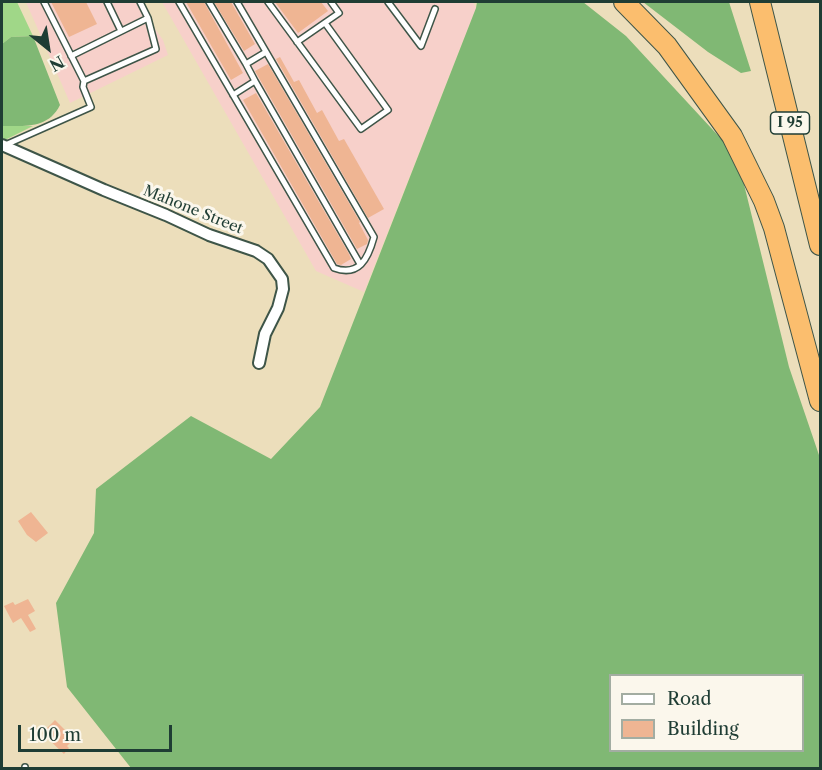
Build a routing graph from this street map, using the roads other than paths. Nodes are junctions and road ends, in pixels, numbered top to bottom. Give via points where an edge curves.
1 (44, 2) edge
2 (107, 2) edge
3 (140, 2) edge
4 (179, 2) edge
5 (209, 2) edge
6 (237, 2) edge
7 (268, 2) edge
8 (331, 2) edge
9 (388, 2) edge
10 (624, 2) edge
11 (760, 2) edge
12 (435, 9) dead end
13 (148, 18) junction
14 (325, 23) junction
15 (121, 31) junction
16 (297, 42) junction
17 (266, 52) junction
18 (71, 56) junction
19 (246, 64) junction
20 (84, 81) junction
21 (255, 81) junction
22 (233, 95) junction
23 (2, 146) edge
24 (820, 244) edge
25 (360, 264) junction
26 (259, 363) dead end
27 (820, 401) edge

1 - 18 lane
2 - 15 lane
3 - 13 lane
4 - 22 lane
5 - 19 lane
6 - 17 lane
7 - 16 lane
8 - 14 lane via 339,13
9 - 12 lane via 421,46
10 - 27 highway via 667,46 732,136 764,201
11 - 24 highway, I 95
13 - 15 lane
13 - 20 lane via 156,49
14 - 16 lane
14 - 16 lane via 388,110 361,129
15 - 18 lane
17 - 19 lane
17 - 25 lane via 374,237
18 - 20 lane
19 - 21 lane
20 - 23 lane via 82,87 91,107
21 - 22 lane
21 - 25 lane
22 - 25 lane via 334,268 346,272
23 - 26 street, Mahone Street via 268,259 282,279 283,289 265,334

